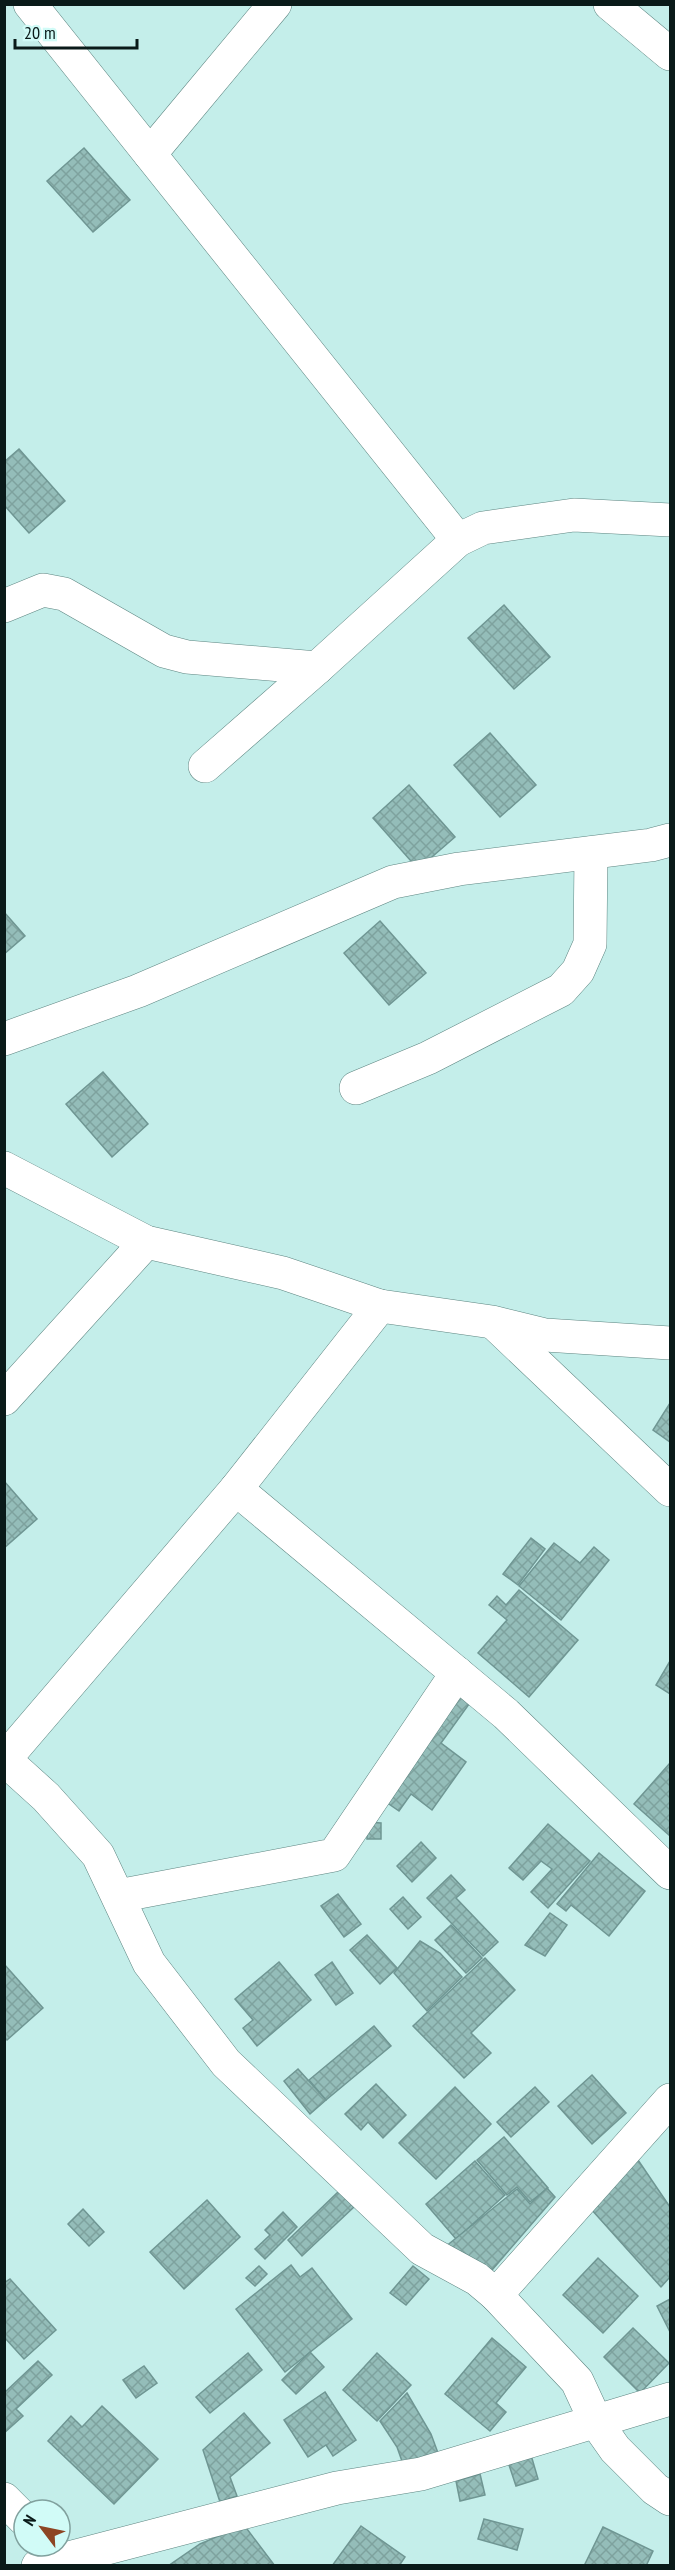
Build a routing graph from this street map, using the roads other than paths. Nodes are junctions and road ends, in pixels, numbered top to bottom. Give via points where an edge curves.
1 (30, 4) edge
2 (275, 4) edge
3 (610, 4) edge
4 (670, 54) edge
5 (150, 154) junction
6 (670, 520) edge
7 (458, 540) junction
8 (4, 606) edge
9 (317, 668) junction
10 (205, 766) dead end
11 (670, 840) edge
12 (591, 853) junction
13 (4, 1039) edge
14 (356, 1088) dead end
15 (4, 1167) edge
16 (146, 1242) junction
17 (380, 1306) junction
18 (492, 1322) junction
19 (670, 1343) edge
20 (4, 1399) edge
21 (236, 1489) junction
22 (670, 1490) edge
23 (458, 1673) junction
24 (5, 1759) edge
25 (670, 1873) edge
26 (118, 1896) junction
27 (670, 2100) edge
28 (496, 2295) junction
29 (670, 2399) edge
30 (596, 2422) junction
31 (670, 2499) edge
32 (133, 2554) edge
33 (72, 2555) edge

1 - 5 street
2 - 5 street
3 - 4 street
5 - 7 street
6 - 7 street via 574,514 483,528
7 - 9 street
8 - 9 street via 43,590 64,594 164,651 187,657
9 - 10 street
11 - 12 street
12 - 13 street via 459,869 393,882 138,991
12 - 14 street via 590,944 578,971 561,990 429,1058
15 - 16 street
16 - 17 street via 282,1273
16 - 20 street
17 - 18 street
17 - 21 street
18 - 19 street via 545,1335
18 - 22 street
21 - 23 street
21 - 24 street
23 - 25 street via 506,1714
23 - 26 street via 334,1855
24 - 26 street via 46,1797 98,1856
26 - 28 street via 149,1964 226,2063 422,2249 477,2279
27 - 28 street
28 - 30 street via 577,2381
29 - 30 street
30 - 31 street via 615,2449
30 - 32 street via 421,2474 337,2488
32 - 33 street

